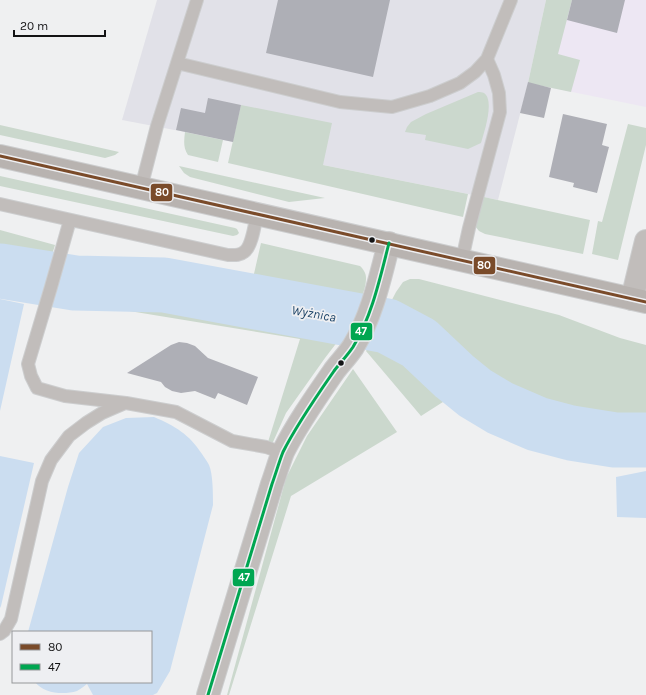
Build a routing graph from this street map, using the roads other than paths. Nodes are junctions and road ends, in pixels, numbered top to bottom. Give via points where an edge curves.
1 (196, 0) edge
2 (511, 0) edge
3 (487, 59) junction
4 (177, 63) junction
5 (0, 156) edge
6 (142, 188) junction
7 (0, 204) edge
8 (257, 214) junction
9 (70, 220) junction
10 (646, 241) edge
11 (389, 243) junction
12 (462, 260) junction
13 (639, 301) edge
14 (126, 403) junction
15 (283, 453) junction
16 (0, 634) edge
17 (208, 695) edge

1 - 4 lane
2 - 3 lane
3 - 4 lane via 460,83 430,96 392,107 340,102
3 - 12 lane via 499,93 500,112
4 - 6 lane
5 - 6 street
6 - 8 street
7 - 9 lane
8 - 9 lane via 250,246 238,255 228,255
8 - 11 street
9 - 14 lane via 28,364 31,376 37,388 65,396
10 - 13 street
11 - 12 street
11 - 15 street via 364,325 352,348 303,417
12 - 13 street
14 - 15 lane via 176,412 232,441
14 - 16 lane via 86,423 69,436 51,460 42,481 12,620
15 - 17 street

